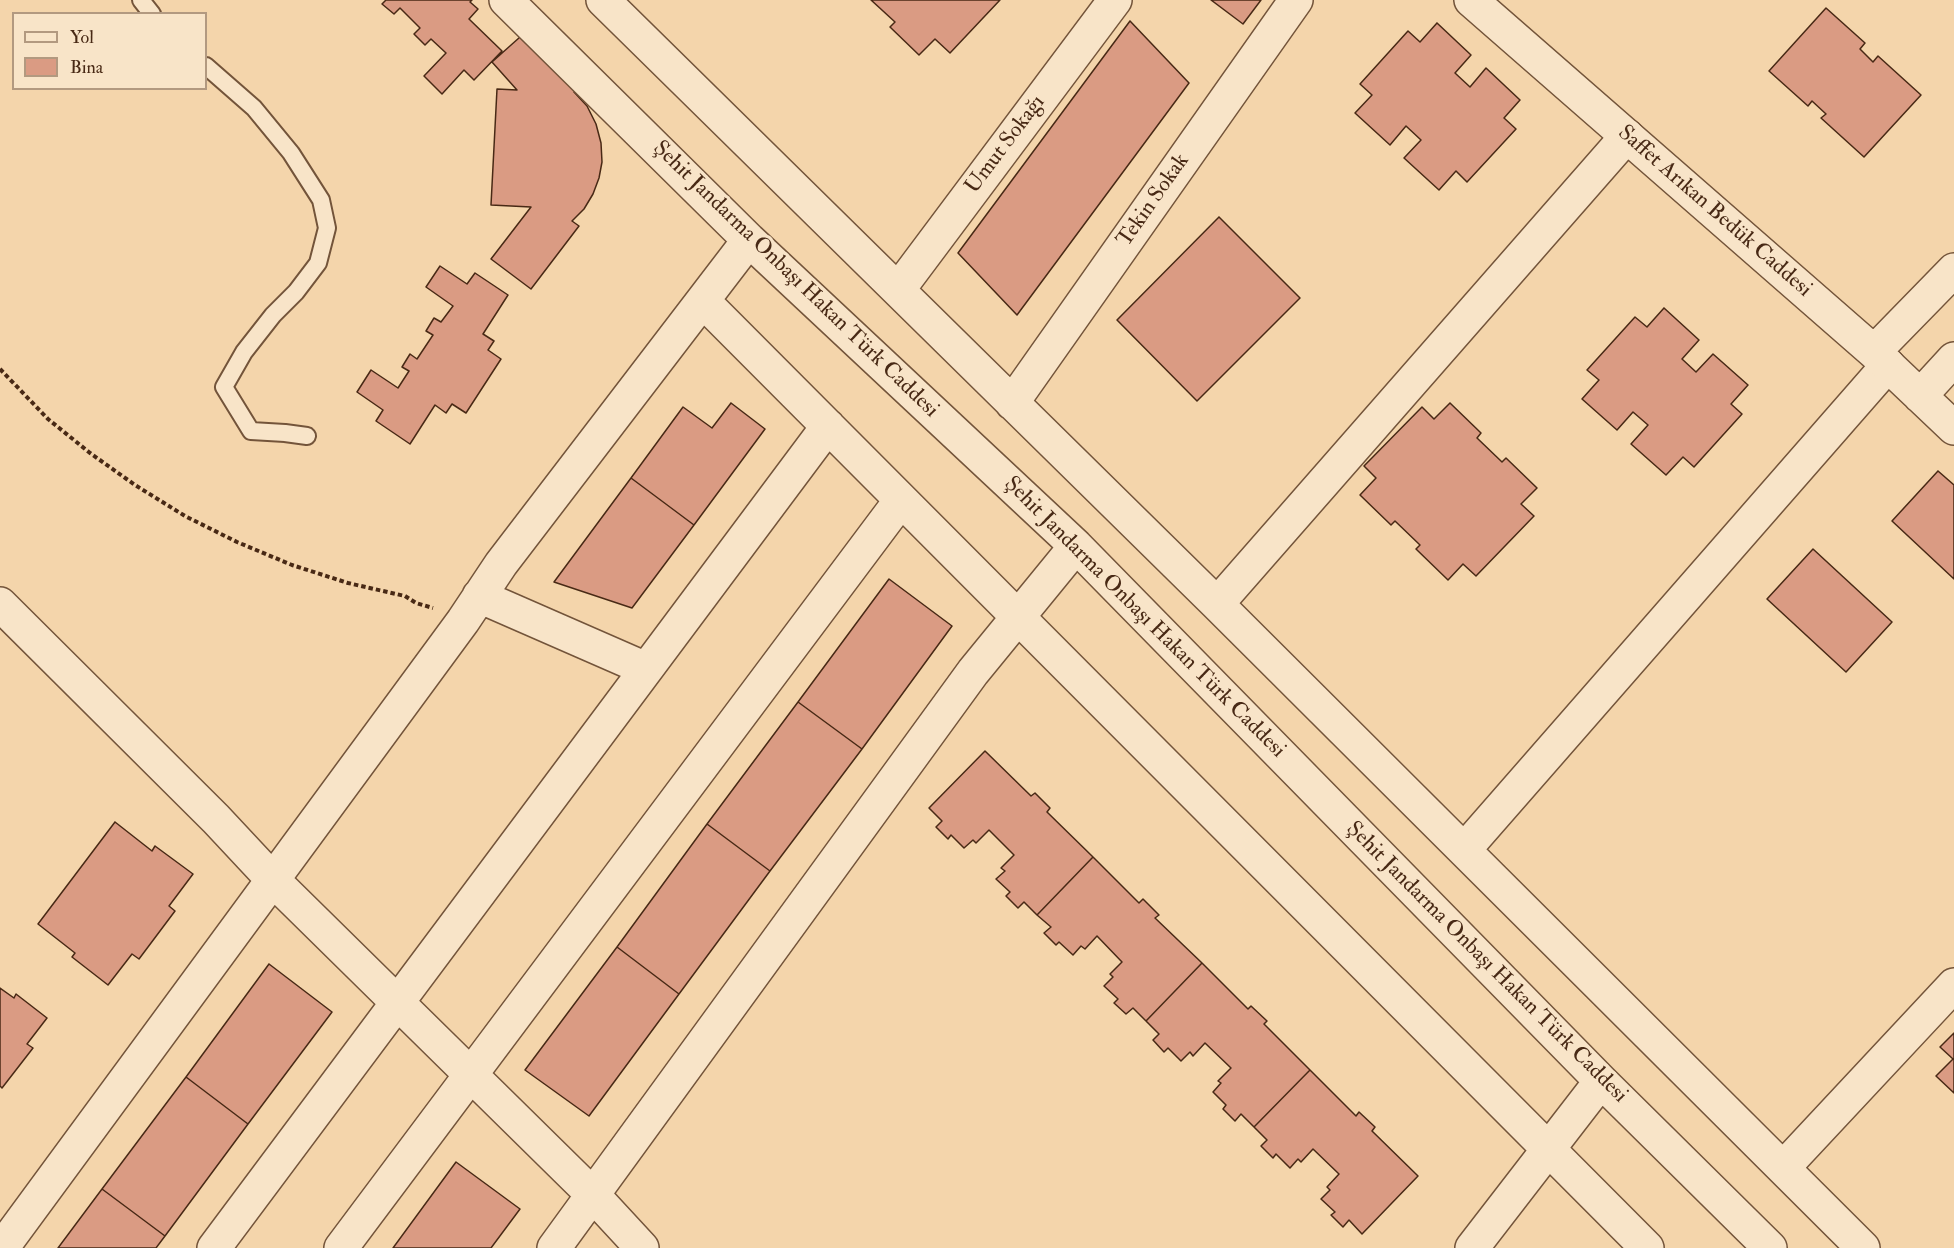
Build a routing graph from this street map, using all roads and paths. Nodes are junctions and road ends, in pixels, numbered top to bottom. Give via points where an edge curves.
1 (141, 0) edge
2 (506, 0) edge
3 (603, 0) edge
4 (1115, 0) edge
5 (1296, 0) edge
6 (1472, 0) edge
7 (150, 12) edge
8 (207, 67) edge
9 (1627, 136) junction
10 (749, 240) junction
11 (1954, 270) edge
12 (898, 290) junction
13 (703, 301) junction
14 (1881, 359) junction
15 (1954, 359) edge
16 (0, 369) edge
17 (1920, 396) junction
18 (1012, 403) junction
19 (828, 426) junction
20 (1954, 428) edge
21 (308, 436) dead end
22 (901, 500) junction
23 (1076, 546) junction
24 (0, 604) edge
25 (1217, 604) junction
26 (471, 608) junction
27 (1018, 617) junction
28 (646, 669) junction
29 (1464, 850) junction
30 (273, 880) junction
31 (1954, 985) edge
32 (398, 1002) junction
33 (470, 1076) junction
34 (1601, 1081) junction
35 (1547, 1149) junction
36 (1783, 1168) junction
37 (593, 1195) junction
38 (2, 1248) edge
39 (214, 1248) edge
40 (341, 1248) edge
41 (554, 1248) edge
42 (642, 1248) edge
43 (1472, 1248) edge
44 (1647, 1248) edge
45 (1770, 1248) edge
46 (1863, 1248) edge

1 - 7 lane
2 - 10 street, Şehit Jandarma Onbaşı Hakan Türk Caddesi
3 - 12 street
4 - 12 street, Umut Sokağı
5 - 18 street, Tekin Sokak
6 - 9 street, Saffet Arıkan Bedük Caddesi
8 - 21 lane via 254,108 291,153 321,200 327,228 318,263 244,351 224,387 251,431
9 - 14 street, Saffet Arıkan Bedük Caddesi
9 - 25 street
10 - 13 street
10 - 23 street, Şehit Jandarma Onbaşı Hakan Türk Caddesi
11 - 14 street
12 - 18 street
13 - 19 street
13 - 26 street
14 - 17 street, Saffet Arıkan Bedük Caddesi
14 - 29 street
15 - 17 street
16 - 26 path via 48,418 90,453 185,516 292,565 405,596 430,608
17 - 20 street, Saffet Arıkan Bedük Caddesi
18 - 25 street
19 - 22 street
19 - 28 street
22 - 27 street
22 - 33 street
23 - 27 street
23 - 34 street, Şehit Jandarma Onbaşı Hakan Türk Caddesi
24 - 30 street
25 - 29 street
26 - 28 street
26 - 30 street
27 - 35 street
27 - 37 street via 973,672
28 - 32 street
29 - 36 street
30 - 32 street
30 - 38 street
31 - 36 street
32 - 33 street
32 - 39 street
33 - 37 street
33 - 40 street
34 - 35 street
34 - 45 street, Şehit Jandarma Onbaşı Hakan Türk Caddesi
35 - 43 street
35 - 44 street
36 - 46 street
37 - 41 street
37 - 42 street

